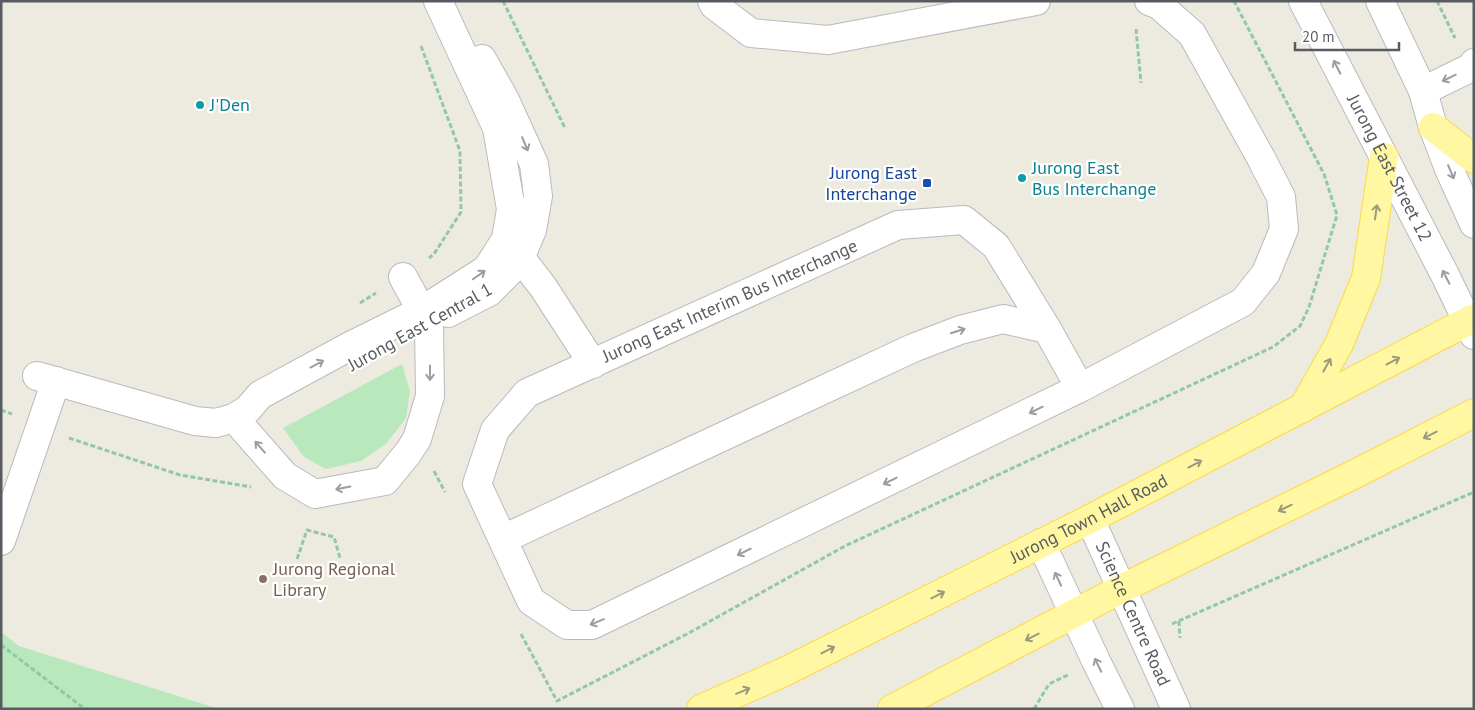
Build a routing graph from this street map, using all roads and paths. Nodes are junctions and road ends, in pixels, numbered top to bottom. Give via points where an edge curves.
1 (438, 1) edge
2 (453, 1) edge
3 (503, 1) edge
4 (712, 1) edge
5 (1036, 1) edge
6 (1303, 1) edge
7 (1380, 1) edge
8 (1142, 13) edge
9 (421, 45) dead end
10 (1474, 63) edge
11 (1141, 83) dead end
12 (1423, 91) junction
13 (496, 105) junction
14 (1434, 127) junction
15 (565, 128) dead end
16 (1384, 157) junction
17 (1474, 159) edge
18 (1474, 224) edge
19 (509, 254) junction
20 (403, 277) junction
21 (352, 308) dead end
22 (426, 317) junction
23 (1472, 325) edge
24 (1047, 329) junction
25 (593, 364) junction
26 (1080, 388) junction
27 (15, 406) dead end
28 (1303, 408) junction
29 (1, 410) edge
30 (1474, 412) edge
31 (241, 414) junction
32 (40, 426) junction
33 (256, 488) dead end
34 (1474, 492) edge
35 (1090, 519) junction
36 (503, 539) junction
37 (1, 541) edge
38 (1041, 543) junction
39 (340, 558) dead end
40 (297, 559) dead end
41 (1121, 589) junction
42 (1075, 614) junction
43 (1179, 621) dead end
44 (1, 645) edge
45 (1049, 684) dead end
46 (85, 709) edge
47 (701, 709) edge
48 (892, 709) edge
49 (1034, 709) edge
50 (1120, 709) edge
51 (1176, 709) edge

1 - 13 street, Jurong East Central 1
2 - 13 street, Jurong East Central 1
3 - 15 path
4 - 5 street via 751,33 828,40
16 -> 6 street, Jurong East Street 12
7 - 12 street
8 - 11 path
8 - 26 street, Jurong East Interim Bus Interchange via 1159,5 1192,34 1281,197 1284,229 1266,273 1243,302
9 - 20 path via 460,151 461,212 434,254
10 -> 12 street
12 - 14 street
13 - 19 street, Jurong East Central 1 via 511,209 506,239
14 - 17 main road
14 -> 18 street
23 -> 16 street, Jurong East Street 12
28 -> 16 main road via 1339,344 1366,278
19 - 22 street, Jurong East Central 1
19 - 25 street via 543,287
20 - 21 path
20 - 22 street
22 - 31 street, Jurong East Central 1 via 350,346 260,395
22 -> 31 street via 430,396 417,439 385,481 315,494 285,476
28 -> 23 main road, Jurong Town Hall Road
24 - 25 street, Jurong East Interim Bus Interchange via 996,246 964,220 898,225
24 - 26 street, Jurong East Interim Bus Interchange
36 -> 24 street via 912,348 960,330 1003,319
25 - 36 street, Jurong East Interim Bus Interchange via 527,393 495,430 477,484
26 -> 36 street, Jurong East Interim Bus Interchange via 592,625 567,625 531,601
27 - 29 path via 12,414
35 -> 28 main road, Jurong Town Hall Road
30 -> 41 main road
31 - 32 street via 216,423 195,421 46,378
32 - 33 path via 82,444 180,475
32 - 37 street
34 - 43 path
35 - 38 main road, Jurong Town Hall Road
35 - 41 street, Science Centre Road
42 -> 38 street
47 -> 38 main road, Jurong Town Hall Road via 784,672
39 - 40 path via 334,537 306,530
41 - 42 main road
41 - 51 street, Science Centre Road
42 -> 48 main road
50 -> 42 street
44 - 46 path
45 - 49 path

